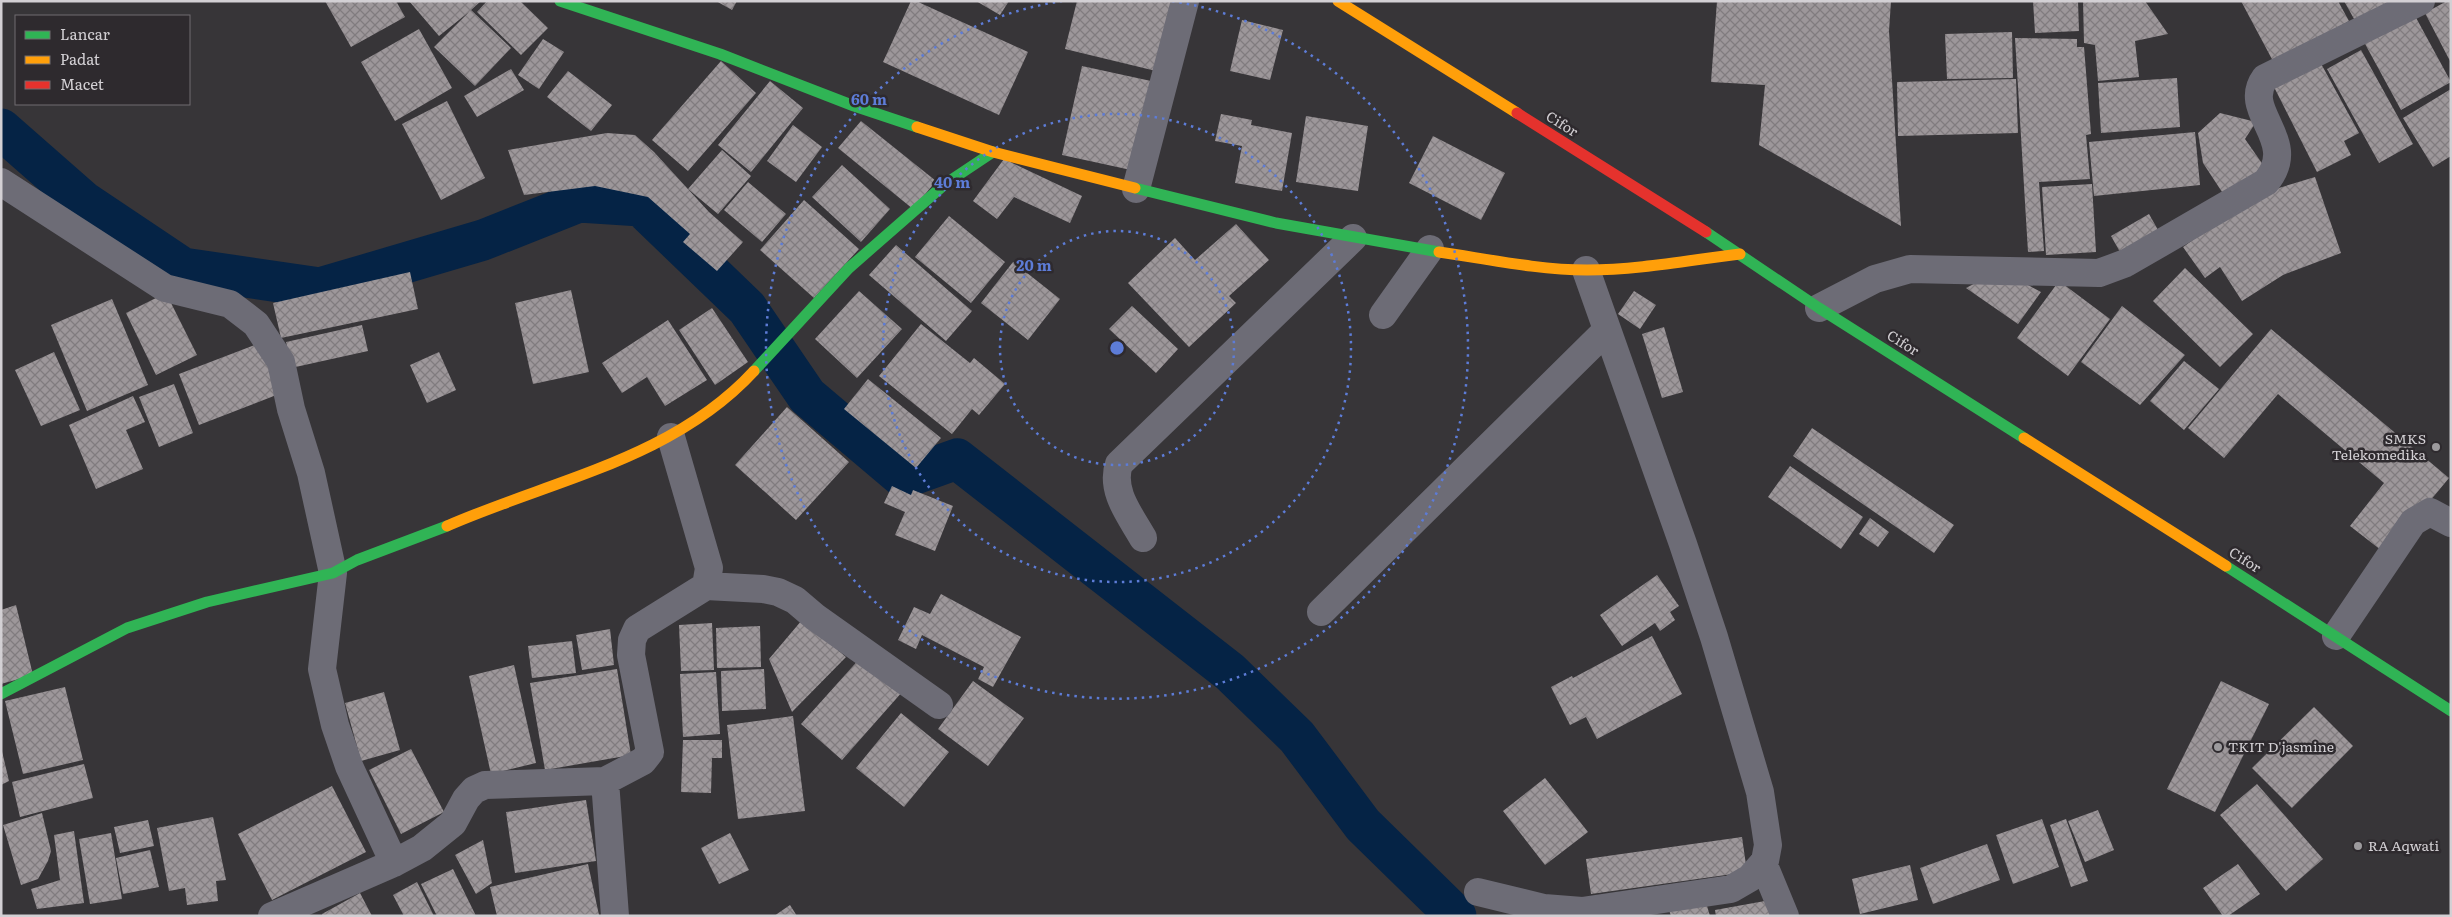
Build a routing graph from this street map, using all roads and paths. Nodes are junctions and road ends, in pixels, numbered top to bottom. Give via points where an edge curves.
1 (560, 1) edge
2 (1185, 1) edge
3 (1338, 1) edge
4 (2421, 1) edge
5 (993, 152) junction
6 (1, 182) edge
7 (1136, 189) junction
8 (1353, 238) junction
9 (1430, 249) junction
10 (1740, 254) junction
11 (1586, 270) junction
12 (1818, 308) junction
13 (1383, 315) dead end
14 (1607, 330) junction
15 (671, 437) junction
16 (2451, 523) edge
17 (1143, 538) dead end
18 (333, 573) junction
19 (706, 586) junction
20 (1321, 612) dead end
21 (2336, 636) junction
22 (1, 694) edge
23 (940, 705) dead end
24 (2451, 711) edge
25 (604, 781) junction
26 (394, 863) junction
27 (1763, 864) junction
28 (1478, 892) dead end
29 (272, 916) edge
30 (615, 916) edge
31 (1785, 916) edge

1 - 5 street via 720,54 854,106
2 - 7 street
3 - 10 street, Cifor
4 - 12 street via 2266,78 2259,86 2259,94 2261,112 2276,138 2278,160 2274,173 2266,182 2126,263 2099,273 1910,269 1875,279
5 - 7 street
5 - 15 street via 908,215 849,268 745,381 695,422
6 - 18 street via 165,288 230,304 256,324 281,362
7 - 8 street
8 - 9 street
8 - 17 street via 1119,464 1115,476 1122,502
9 - 11 street via 1498,261
9 - 13 street
10 - 11 street
10 - 12 street, Cifor
11 - 14 street
12 - 21 street, Cifor
14 - 20 street
14 - 27 street via 1714,637 1760,792 1768,845
15 - 18 street via 600,469 489,508 430,534 357,560
15 - 19 street via 709,568
16 - 21 street via 2430,512 2413,522
18 - 22 street via 206,602 127,628
18 - 26 street via 322,669 349,766
19 - 23 street via 763,589 795,600
19 - 25 street via 637,629 632,640 632,654 650,752 643,760
21 - 24 street, Cifor
25 - 26 street via 485,785 466,799 452,823 422,848
25 - 30 street
26 - 29 street
27 - 28 street via 1750,878 1731,890 1582,911 1544,908
27 - 31 street

